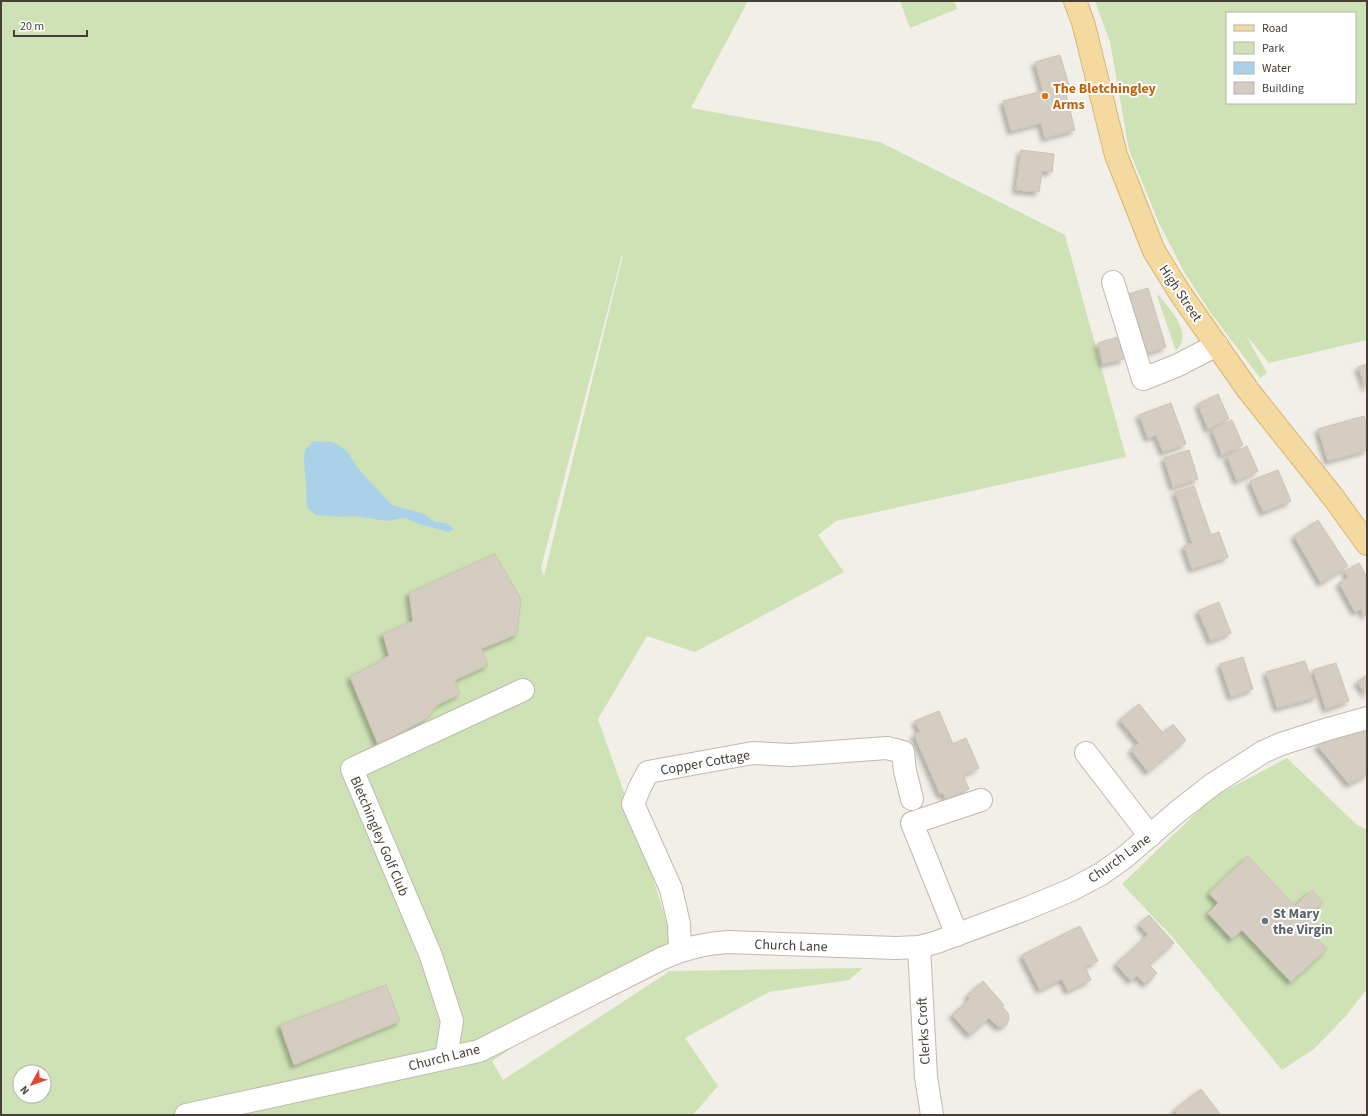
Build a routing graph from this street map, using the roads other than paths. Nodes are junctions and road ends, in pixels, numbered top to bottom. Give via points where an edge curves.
1 (1076, 1) edge
2 (1113, 282) dead end
3 (1217, 344) junction
4 (1367, 544) edge
5 (524, 690) dead end
6 (1367, 718) edge
7 (1086, 753) dead end
8 (912, 799) dead end
9 (981, 800) dead end
10 (1150, 836) junction
11 (957, 935) junction
12 (919, 947) junction
13 (680, 950) junction
14 (446, 1058) junction
15 (186, 1115) edge
16 (932, 1115) edge

1 - 3 main road, High Street via 1116,155 1154,252
2 - 3 street via 1143,378 1176,366
3 - 4 main road, High Street via 1256,400
5 - 14 street, Bletchingley Golf Club via 352,769 431,956 452,1021
6 - 10 street, Church Lane via 1294,739 1263,752 1213,784
7 - 10 street
8 - 13 street, Copper Cottage via 903,752 887,748 791,755 753,753 648,772 633,804 672,889 679,924
9 - 11 street via 912,823
10 - 11 street, Church Lane via 1101,874 1071,890
11 - 12 street, Church Lane
12 - 13 street, Church Lane via 716,942
12 - 16 street, Clerks Croft via 926,1077
13 - 14 street, Church Lane via 479,1051
14 - 15 street, Church Lane

